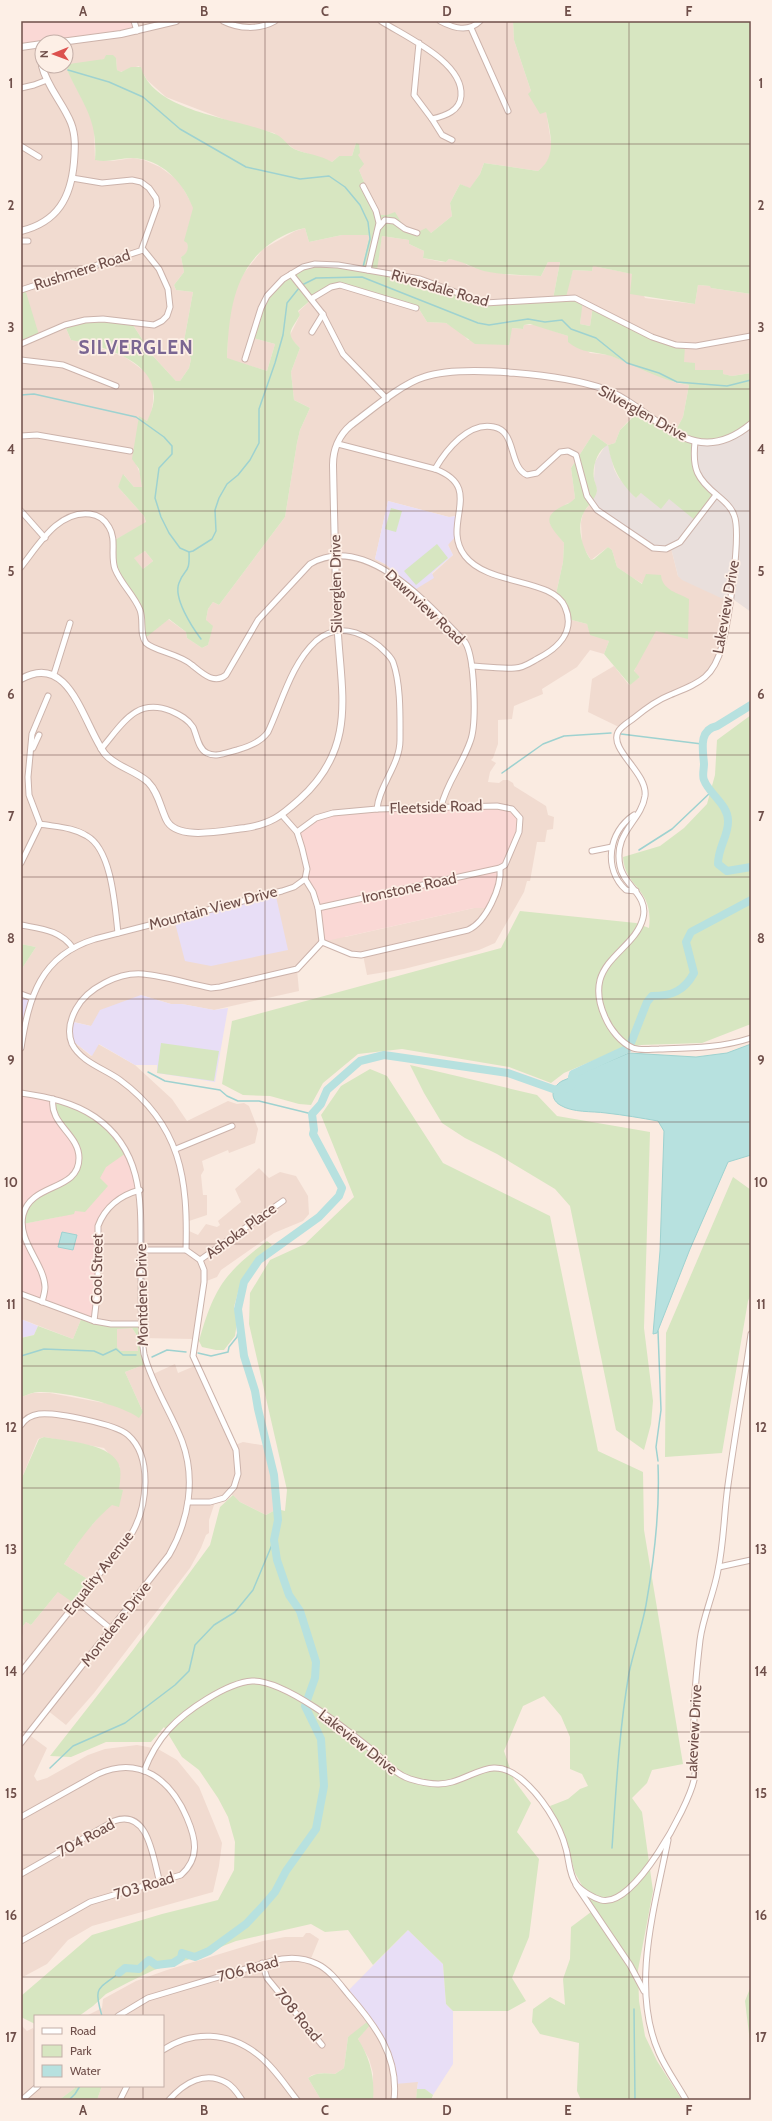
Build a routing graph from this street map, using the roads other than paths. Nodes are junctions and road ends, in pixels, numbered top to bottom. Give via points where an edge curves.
1 (134, 21) edge
2 (176, 21) edge
3 (223, 21) edge
4 (275, 21) edge
5 (381, 21) edge
6 (440, 21) edge
7 (480, 21) edge
8 (471, 28) junction
9 (137, 31) junction
10 (74, 40) edge
11 (419, 43) junction
12 (34, 45) edge
13 (21, 47) edge
14 (45, 74) edge
15 (47, 80) junction
16 (21, 88) edge
17 (508, 110) dead end
18 (432, 119) junction
19 (452, 140) dead end
20 (21, 146) edge
21 (39, 157) dead end
22 (72, 178) junction
23 (363, 186) dead end
24 (379, 227) junction
25 (21, 230) edge
26 (417, 233) dead end
27 (21, 241) edge
28 (28, 241) dead end
29 (143, 250) junction
30 (368, 270) junction
31 (291, 274) junction
32 (21, 290) edge
33 (311, 298) junction
34 (416, 308) dead end
35 (323, 314) junction
36 (312, 332) dead end
37 (751, 336) edge
38 (21, 344) edge
39 (246, 359) dead end
40 (21, 360) edge
41 (116, 386) dead end
42 (387, 399) junction
43 (751, 424) edge
44 (21, 436) edge
45 (695, 442) junction
46 (338, 444) junction
47 (130, 451) dead end
48 (435, 469) junction
49 (716, 495) junction
50 (21, 511) edge
51 (45, 538) junction
52 (336, 556) junction
53 (21, 567) edge
54 (70, 623) dead end
55 (337, 631) junction
56 (472, 666) junction
57 (54, 674) junction
58 (21, 679) edge
59 (48, 696) dead end
60 (38, 735) dead end
61 (101, 749) junction
62 (31, 752) junction
63 (441, 807) junction
64 (377, 809) junction
65 (636, 813) junction
66 (282, 815) junction
67 (40, 824) junction
68 (297, 832) junction
69 (612, 846) junction
70 (592, 851) dead end
71 (21, 863) edge
72 (500, 868) junction
73 (305, 879) junction
74 (636, 891) junction
75 (318, 908) junction
76 (21, 924) edge
77 (118, 933) junction
78 (322, 942) junction
79 (73, 948) junction
80 (21, 994) edge
81 (32, 998) junction
82 (751, 1038) edge
83 (21, 1048) edge
84 (21, 1093) edge
85 (53, 1099) junction
86 (232, 1126) dead end
87 (176, 1149) junction
88 (140, 1190) junction
89 (283, 1201) dead end
90 (22, 1215) edge
91 (141, 1250) junction
92 (186, 1250) junction
93 (200, 1260) junction
94 (21, 1294) edge
95 (42, 1302) junction
96 (94, 1321) junction
97 (141, 1324) junction
98 (751, 1334) edge
99 (21, 1425) edge
100 (188, 1502) junction
101 (751, 1560) edge
102 (719, 1567) junction
103 (77, 1601) junction
104 (112, 1630) junction
105 (21, 1672) edge
106 (21, 1743) edge
107 (144, 1771) junction
108 (21, 1817) edge
109 (669, 1837) junction
110 (21, 1874) edge
111 (160, 1883) junction
112 (576, 1884) junction
113 (21, 1941) edge
114 (262, 1964) junction
115 (646, 1994) junction
116 (120, 2015) edge
117 (322, 2045) dead end
118 (164, 2049) edge
119 (37, 2087) edge
120 (126, 2087) edge
121 (240, 2099) edge
122 (22, 2100) edge
123 (120, 2100) edge
124 (169, 2100) edge
125 (297, 2100) edge
126 (394, 2100) edge
127 (686, 2100) edge

1 - 9 street
2 - 9 street
3 - 4 street via 239,27 259,27
5 - 11 street
6 - 8 street via 456,28
7 - 8 street
8 - 17 street
9 - 10 street
11 - 18 street via 414,96
11 - 18 street via 449,68 459,83 461,92 460,103 455,109
12 - 13 street
14 - 15 street
15 - 16 street
15 - 22 street via 73,130 75,149
18 - 19 street via 442,135
20 - 21 street
22 - 25 street via 68,194 56,211 42,223
22 - 29 street via 102,183 132,180 150,188 157,206
23 - 24 street via 378,216
24 - 26 street via 388,220
24 - 30 street
27 - 28 street
29 - 32 street, Rushmere Road
29 - 38 street via 159,269 168,289 170,307 162,321 154,325 103,319 85,320
30 - 31 street, Riversdale Road via 338,264 315,264
30 - 37 street, Riversdale Road via 420,279 485,303 575,298 652,337 676,345 696,346
31 - 33 street
31 - 39 street, Riversdale Road via 274,288 263,302
33 - 34 street via 340,285
33 - 35 street
35 - 36 street
35 - 42 street via 343,354
40 - 41 street via 63,365
42 - 45 street, Silverglen Drive via 417,379 444,373 483,372 555,378 592,385 613,393 673,432
42 - 46 street, Silverglen Drive via 346,429
43 - 45 street, Silverglen Drive via 725,440
44 - 47 street via 37,435
45 - 49 street, Lakeview Drive via 694,462 697,474
46 - 48 street
46 - 52 street, Silverglen Drive via 333,465
48 - 49 street via 460,439 471,430 483,426 500,429 506,434 520,468 527,475 537,473 560,452 572,452 579,461 587,496 598,510 645,543 659,549 670,548 680,542
48 - 56 street via 449,474 460,488 462,500 457,532 459,544 467,558 487,572 555,594 562,600 568,616 564,637 556,648 547,654 516,668
49 - 65 street, Lakeview Drive via 730,507 737,527 722,646 706,678 656,702 618,732 619,745 645,788 644,799
50 - 51 street
51 - 52 street, Dawnview Road via 55,527 74,516 92,514 103,519 113,537 114,566 140,609 146,642 180,656 209,677 217,679 226,675 258,620 308,566 321,559
51 - 53 street
52 - 55 street, Silverglen Drive
52 - 56 street, Dawnview Road via 355,557 374,563 398,579 465,642
54 - 57 street
55 - 61 street via 322,637 310,648 289,683 268,732 249,746 209,754 203,750 187,720 171,711 150,707 141,708 131,714
55 - 64 street via 362,634 386,653 394,666 399,704 400,748 378,799
55 - 66 street, Silverglen Drive via 344,703 337,742 318,780
56 - 63 street, Dawnview Road via 473,732 470,744 444,794
57 - 58 street via 38,672
57 - 61 street, Silverglen Drive via 71,693
59 - 62 street via 32,734
60 - 62 street
61 - 66 street, Silverglen Drive via 108,758 142,776 151,784 168,824 178,830 198,833 251,827 269,823
62 - 67 street via 28,790
63 - 64 street, Fleetside Road
63 - 72 street, Fleetside Road via 497,806 512,809 517,814 520,818 519,832
64 - 68 street, Fleetside Road via 323,815
65 - 69 street via 620,829
65 - 74 street, Lakeview Drive via 622,839 619,852 622,872
66 - 68 street
67 - 71 street
67 - 77 street via 80,832 95,843 108,870
68 - 73 street via 306,862
69 - 70 street
69 - 74 street via 611,864 615,877 626,890
72 - 75 street, Ironstone Road
72 - 78 street via 499,883 485,915 478,925 468,930 361,955 351,954
73 - 75 street
73 - 77 street, Mountain View Drive via 294,887 282,891
74 - 82 street, Lakeview Drive via 643,907 642,921 637,931 609,963 602,974 599,987 604,1015 614,1032 631,1047 641,1049 698,1048
75 - 78 street
76 - 79 street via 58,934
77 - 79 street, Mountain View Drive
78 - 87 street via 304,963 294,970 215,988 137,974 99,986 77,1007 70,1028 71,1042 75,1049 141,1098 160,1122
79 - 81 street, Mountain View Drive via 48,969
80 - 81 street
81 - 83 street, Mountain View Drive
84 - 85 street, Montdene Drive
85 - 88 street, Montdene Drive via 86,1112 105,1126 129,1157
85 - 90 street via 53,1113 78,1151 78,1166 67,1181 34,1197
86 - 87 street
87 - 92 street via 184,1185
88 - 91 street, Montdene Drive
88 - 96 street, Cool Street via 117,1200 102,1217 98,1226 98,1293
89 - 93 street, Ashoka Place
90 - 95 street via 26,1236 44,1282
91 - 92 street
91 - 97 street, Montdene Drive
92 - 93 street
93 - 100 street via 204,1270 204,1282 193,1356 236,1450 238,1474 234,1487 224,1498 210,1502
94 - 95 street
95 - 96 street
96 - 97 street
97 - 100 street, Montdene Drive via 147,1364 186,1452 189,1476
98 - 102 street, Lakeview Drive via 728,1486
99 - 103 street, Equality Avenue via 30,1417 46,1414 109,1425 129,1436 141,1457 145,1486 140,1518 132,1533
100 - 104 street, Montdene Drive via 181,1532 169,1555
101 - 102 street
102 - 109 street, Lakeview Drive via 704,1617 700,1642 694,1714 693,1782
103 - 104 street
103 - 105 street, Equality Avenue
104 - 106 street, Montdene Drive
107 - 108 street, 703 Road via 121,1768 102,1772
107 - 111 street, 703 Road via 157,1777 172,1790 182,1806 195,1843 195,1852 187,1870 181,1876
107 - 112 street, Lakeview Drive via 152,1750 170,1727 195,1707 228,1688 246,1682 263,1682 287,1690 303,1700 371,1749 399,1774 408,1778 433,1784 444,1783 491,1767 507,1770 519,1778 542,1802 558,1827
109 - 112 street, Lakeview Drive via 645,1870 618,1898 604,1901
109 - 115 street via 646,1954
110 - 111 street, 704 Road via 114,1821 130,1818 139,1823 146,1832
111 - 113 street, 703 Road via 90,1902
112 - 115 street via 580,1894 630,1965
114 - 116 street, 706 Road via 148,1998
114 - 117 street, 708 Road via 267,1978
114 - 126 street, 706 Road via 280,1959 299,1959 318,1964 333,1976 384,2041 394,2073
115 - 127 street via 658,2052
118 - 125 street via 196,2036 232,2040 257,2054
119 - 122 street
120 - 123 street
121 - 124 street via 228,2084 209,2078 190,2081

